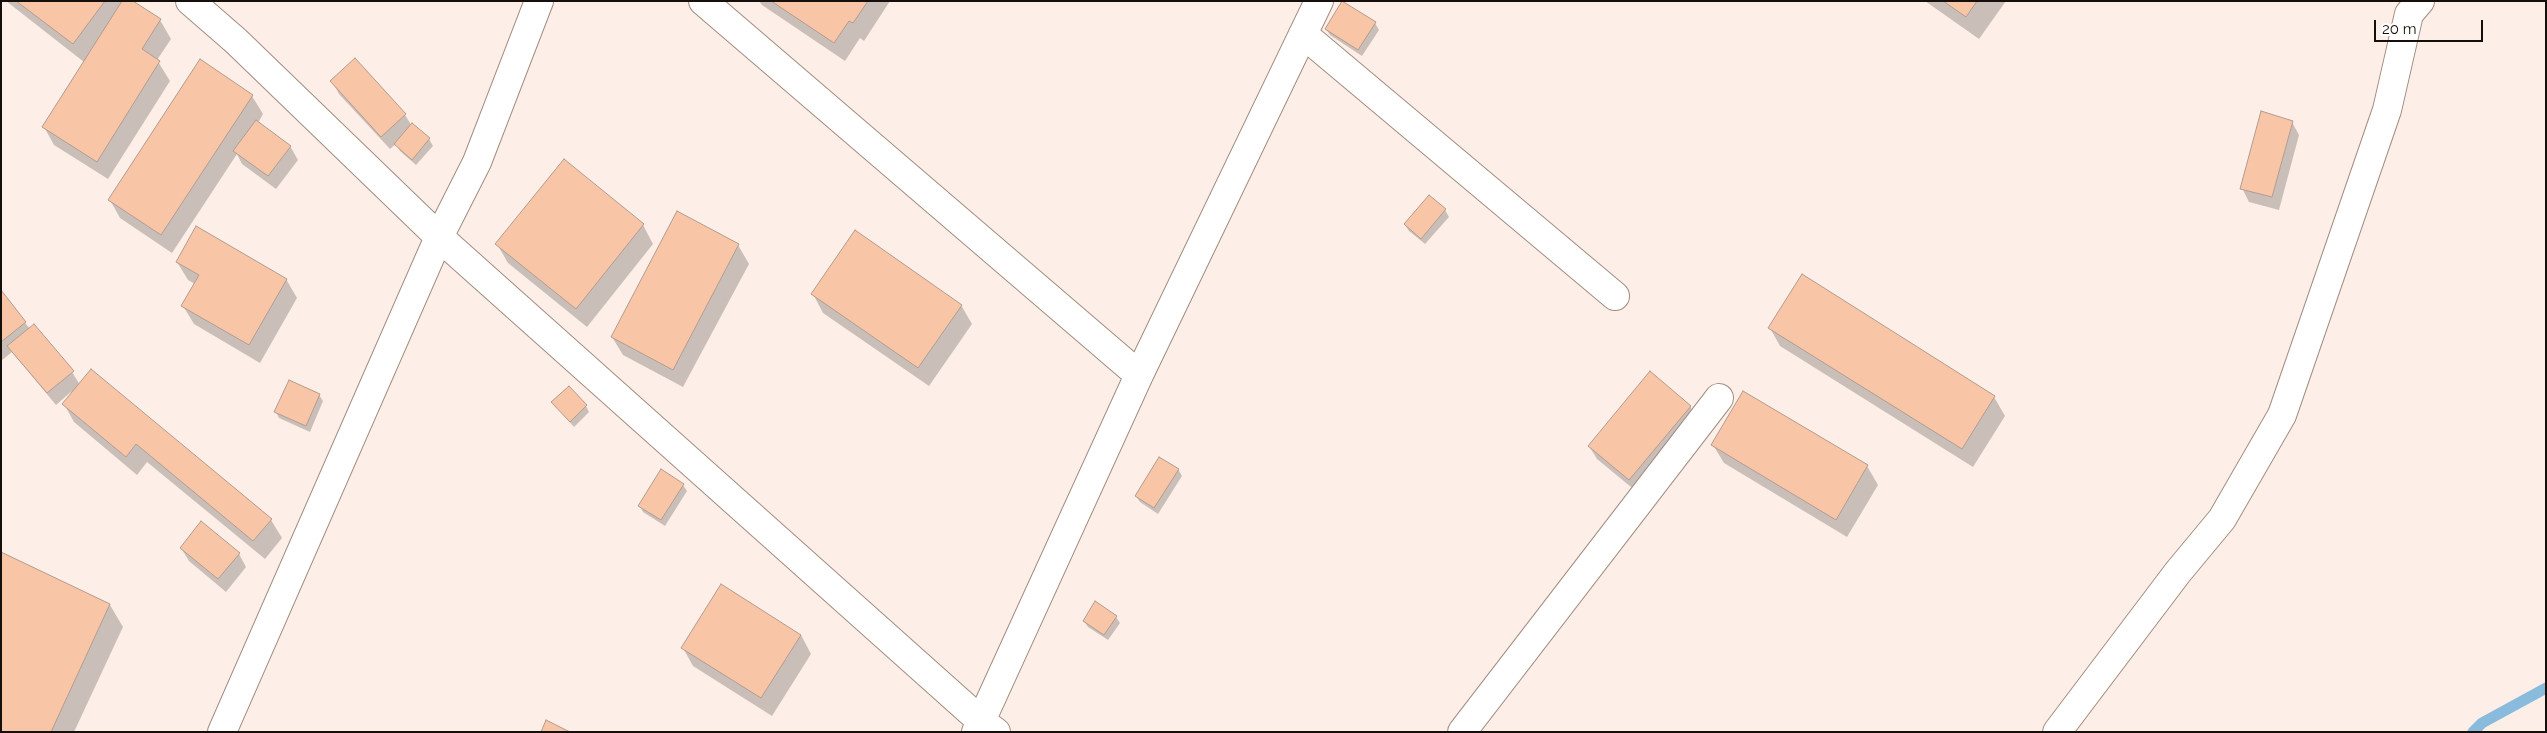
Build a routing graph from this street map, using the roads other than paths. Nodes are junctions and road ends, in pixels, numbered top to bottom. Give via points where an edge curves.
1 (190, 1) edge
2 (539, 1) edge
3 (703, 1) edge
4 (1319, 1) edge
5 (2420, 1) edge
6 (1304, 34) junction
7 (439, 237) junction
8 (1615, 296) dead end
9 (1138, 375) junction
10 (1719, 398) dead end
11 (984, 728) edge
12 (222, 732) edge
13 (1462, 732) edge
14 (2057, 732) edge

1 - 7 street via 236,41
2 - 7 street via 477,162
3 - 9 street
4 - 6 street
5 - 14 street via 2409,14 2387,110 2282,415 2222,519
6 - 8 street
6 - 9 street
7 - 11 street
7 - 12 street
9 - 11 street
10 - 13 street

